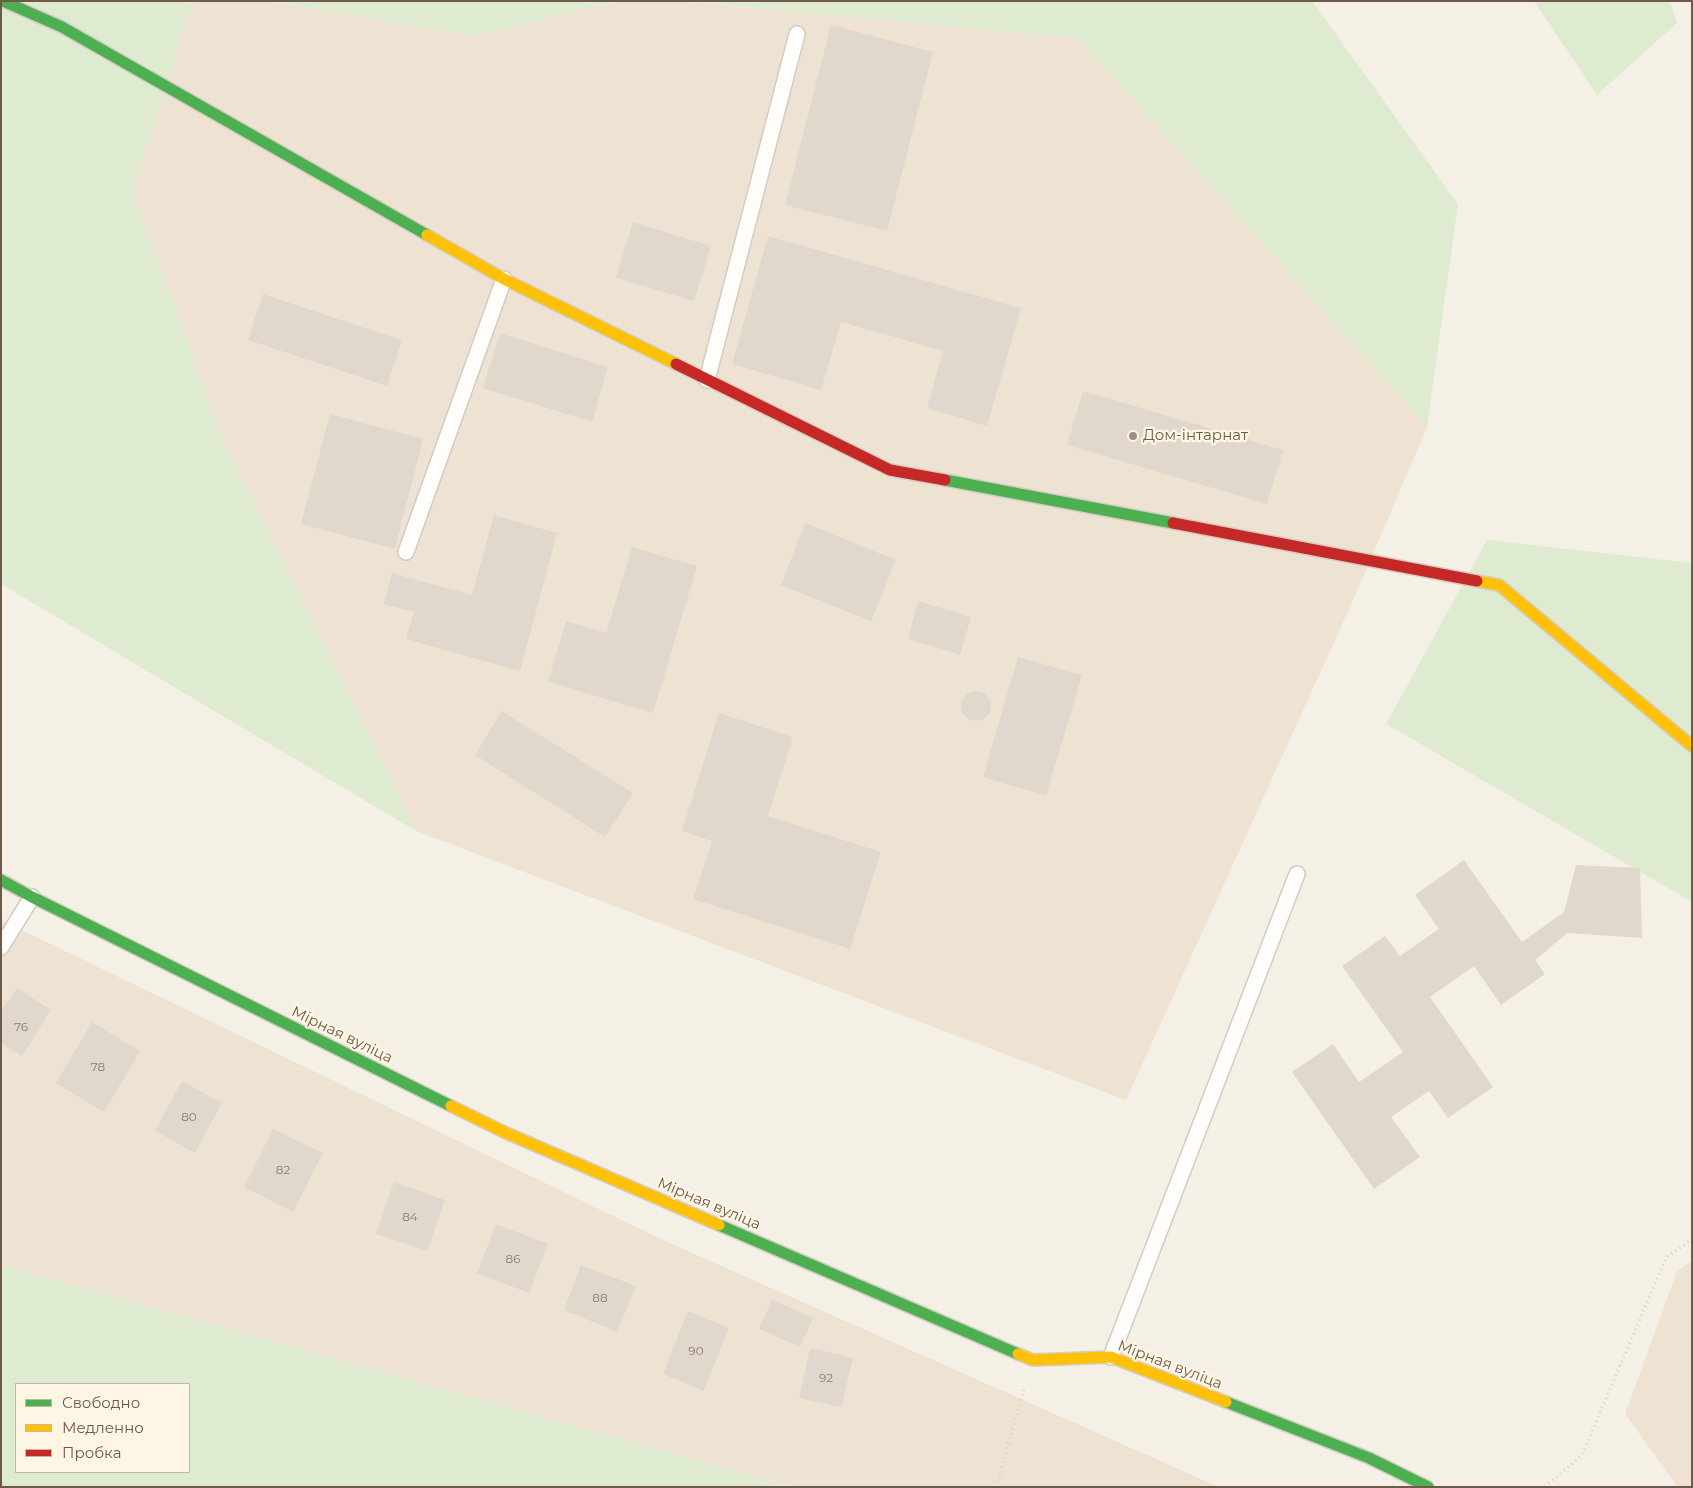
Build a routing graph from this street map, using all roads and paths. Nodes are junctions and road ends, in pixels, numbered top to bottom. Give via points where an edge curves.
1 (3, 1) edge
2 (797, 34) dead end
3 (504, 279) junction
4 (708, 380) junction
5 (406, 552) dead end
6 (1692, 746) edge
7 (1297, 874) dead end
8 (1, 880) edge
9 (32, 897) junction
10 (1, 947) edge
11 (1692, 1239) edge
12 (1110, 1357) junction
13 (1033, 1360) junction
14 (996, 1487) edge
15 (1428, 1487) edge
16 (1545, 1487) edge

1 - 3 street via 62,27
2 - 4 lane
3 - 4 street
3 - 5 lane
4 - 6 street via 890,470 1500,585
7 - 12 lane
8 - 9 street, Мірная вуліца
9 - 10 lane
9 - 13 street, Мірная вуліца via 504,1132
11 - 16 path via 1666,1258 1582,1455
12 - 13 street, Мірная вуліца
12 - 15 street, Мірная вуліца via 1369,1458
13 - 14 path

